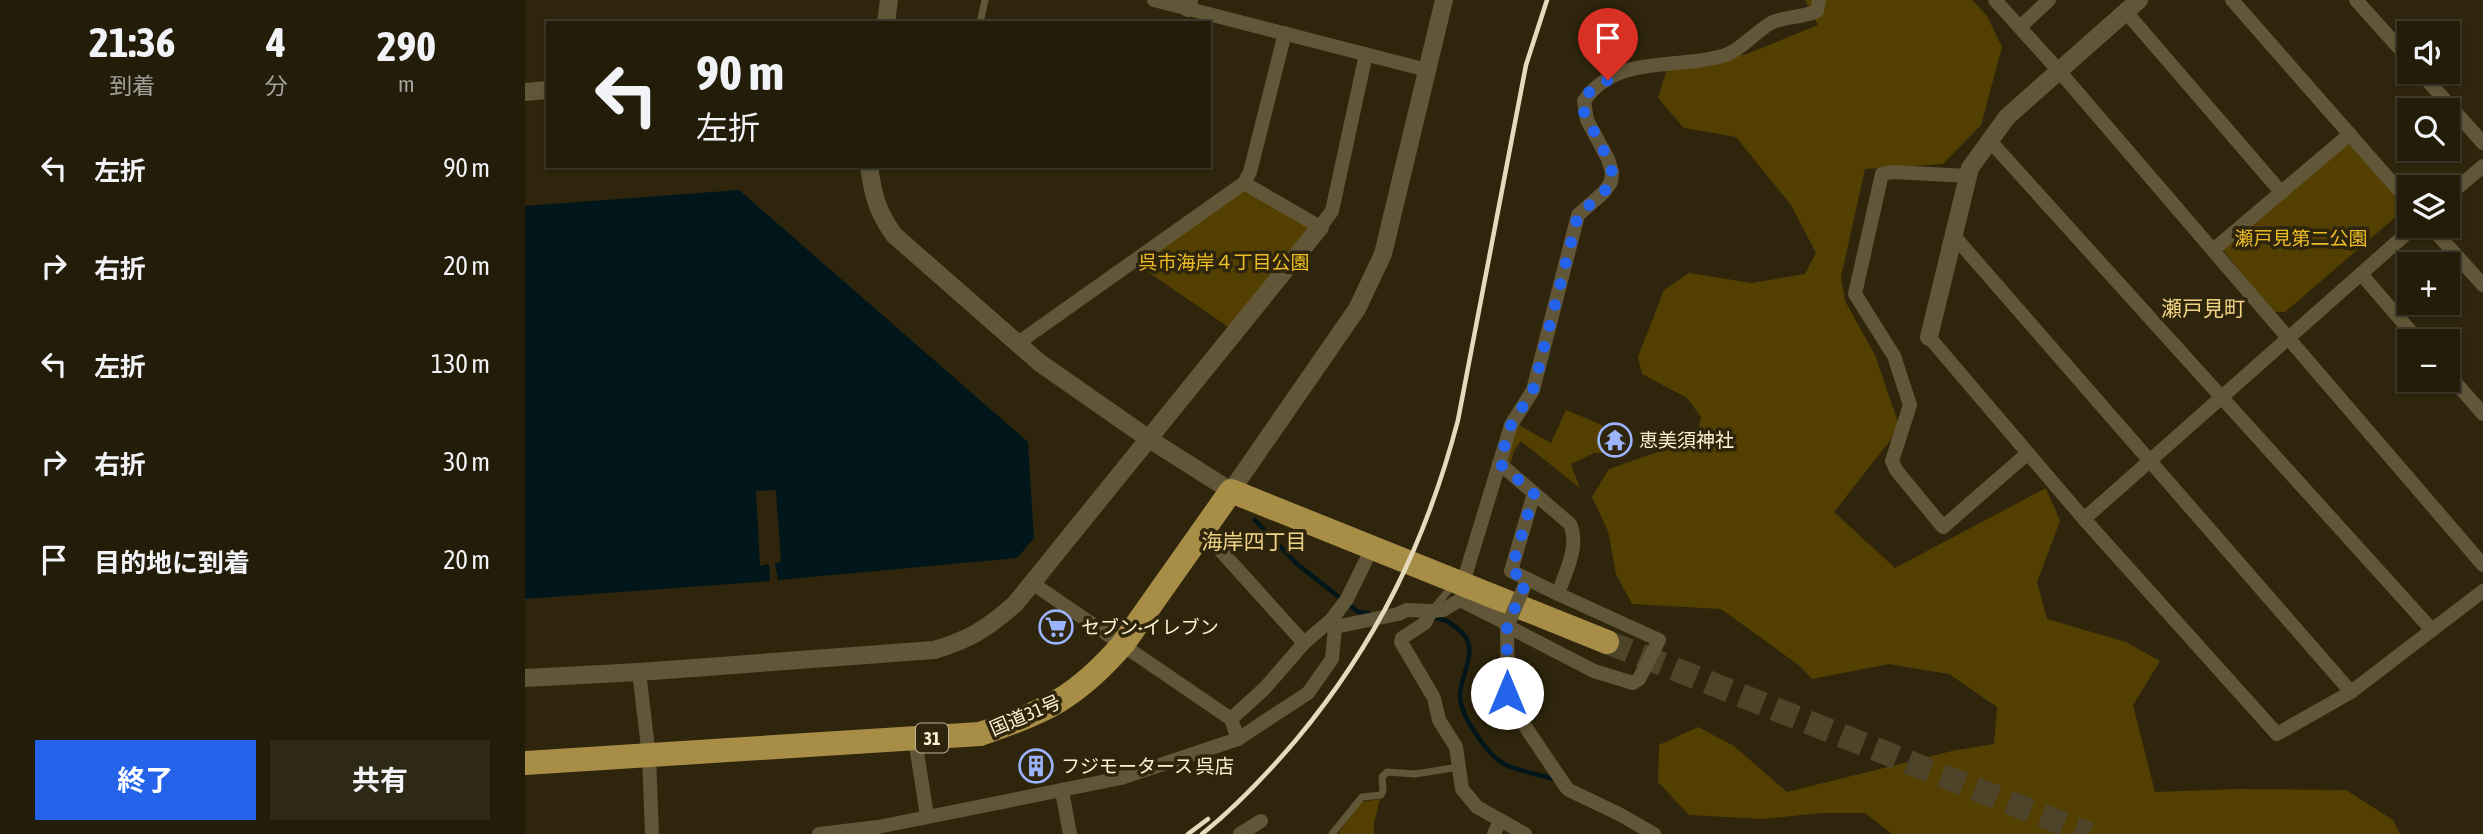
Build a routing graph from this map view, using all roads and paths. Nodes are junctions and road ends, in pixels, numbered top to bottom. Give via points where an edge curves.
1 (889, 0) edge
2 (985, 0) edge
3 (1154, 0) edge
4 (1444, 0) edge
5 (1819, 0) edge
6 (1995, 0) edge
7 (2049, 0) edge
8 (2232, 0) edge
9 (2356, 0) edge
10 (1188, 4) edge
11 (2132, 6) edge
12 (886, 21) edge
13 (980, 21) edge
14 (2019, 26) junction
15 (1285, 33) junction
16 (2397, 46) edge
17 (1366, 54) junction
18 (1427, 70) junction
19 (2060, 72) junction
20 (2431, 84) edge
21 (546, 90) edge
22 (525, 92) edge
23 (2350, 134) junction
24 (1990, 141) junction
25 (2483, 143) edge
26 (2483, 166) edge
27 (869, 168) edge
28 (1968, 176) junction
29 (1244, 183) junction
30 (2460, 186) edge
31 (2397, 188) edge
32 (2281, 192) junction
33 (1320, 227) junction
34 (1954, 236) junction
35 (2402, 238) edge
36 (2441, 238) edge
37 (2213, 250) junction
38 (2361, 274) junction
39 (2483, 285) edge
40 (2409, 329) edge
41 (1929, 337) joint
42 (2288, 338) junction
43 (1018, 343) junction
44 (2460, 388) edge
45 (2222, 398) junction
46 (2483, 414) edge
47 (1149, 439) junction
48 (2028, 453) junction
49 (2150, 461) junction
50 (1499, 463) junction
51 (1231, 491) junction
52 (1534, 493) junction
53 (2084, 519) junction
54 (1202, 530) junction
55 (1371, 548) junction
56 (2483, 565) edge
57 (1527, 580) junction
58 (1459, 582) junction
59 (1033, 583) junction
60 (2483, 591) edge
61 (1559, 594) junction
62 (1428, 616) junction
63 (1334, 623) junction
64 (1508, 624) junction
65 (2432, 630) junction
66 (1607, 642) tunnel mouth
67 (1304, 643) junction
68 (1123, 644) junction
69 (639, 673) junction
70 (525, 678) edge
71 (2351, 692) junction
72 (1231, 719) junction
73 (915, 739) junction
74 (1238, 739) junction
75 (649, 756) junction
76 (525, 763) edge
77 (1459, 767) junction
78 (1062, 791) junction
79 (927, 816) junction
80 (1261, 821) dead end
81 (1497, 827) edge
82 (652, 834) edge
83 (819, 834) edge
84 (1070, 834) edge
85 (1240, 834) edge
86 (1332, 834) edge
87 (1525, 834) edge
88 (1654, 834) edge

1 - 12 street
2 - 13 lane
3 - 10 street
4 - 18 street
5 - 50 street via 1817,10 1773,22 1724,56 1625,69 1590,91 1584,101 1587,120 1608,159 1611,182 1578,215 1533,390 1511,425
6 - 14 street
7 - 14 street
8 - 23 street
9 - 16 street
10 - 15 street
11 - 19 street
11 - 32 street
14 - 19 street
15 - 17 street
15 - 29 street
17 - 18 street
17 - 33 street via 1332,211
18 - 51 street via 1383,254 1370,285
19 - 24 street via 2007,117
19 - 37 street
20 - 25 street
21 - 22 street
23 - 31 street
23 - 32 street
24 - 28 street
24 - 45 street
26 - 30 street
27 - 43 street via 881,216 894,235
28 - 34 street
28 - 48 street via 1882,174 1855,294 1893,356 1910,405 1892,461 1943,527
29 - 33 street
29 - 43 street
32 - 37 street
33 - 47 street
34 - 41 street
34 - 49 street
35 - 38 street
36 - 39 street
37 - 42 street
38 - 40 street
38 - 42 street
41 - 48 street
42 - 45 street
42 - 56 street
43 - 47 street
44 - 46 street
45 - 49 street
45 - 65 street
47 - 51 street
47 - 59 street
48 - 53 street
49 - 53 street
49 - 71 street
50 - 52 street
50 - 58 street
51 - 54 highway, 国道31号 / 31
51 - 55 highway
52 - 57 street via 1511,571
52 - 61 street via 1570,524 1574,534
53 - 71 street via 2277,734
54 - 67 street
54 - 68 highway, 国道31号 / 31
55 - 58 highway
55 - 63 street
57 - 61 street
57 - 64 street, bridge
58 - 62 lane
58 - 66 highway
59 - 68 street
59 - 69 street via 995,623 961,643 934,650
60 - 65 street
61 - 64 street via 1659,640 1639,679 1633,683 1594,671
62 - 63 street via 1406,610
62 - 64 street via 1460,600
62 - 77 street via 1401,642 1434,698 1439,720 1456,747
63 - 67 street
63 - 74 street via 1332,659 1308,693
64 - 88 street via 1509,701 1563,781
65 - 71 street
67 - 72 street
68 - 72 street
68 - 73 highway, 国道31号 / 31 via 1090,679 1024,719 980,734
69 - 70 street
69 - 75 street
72 - 74 street
73 - 75 highway, 国道31号 / 31
73 - 79 street
74 - 78 street via 1121,778
75 - 76 highway, 国道31号 / 31
75 - 82 street
77 - 81 street via 1462,789
77 - 86 lane via 1415,774 1387,772 1382,777 1381,795 1362,797
78 - 79 street
78 - 84 street
79 - 83 street
80 - 85 street
81 - 87 street

